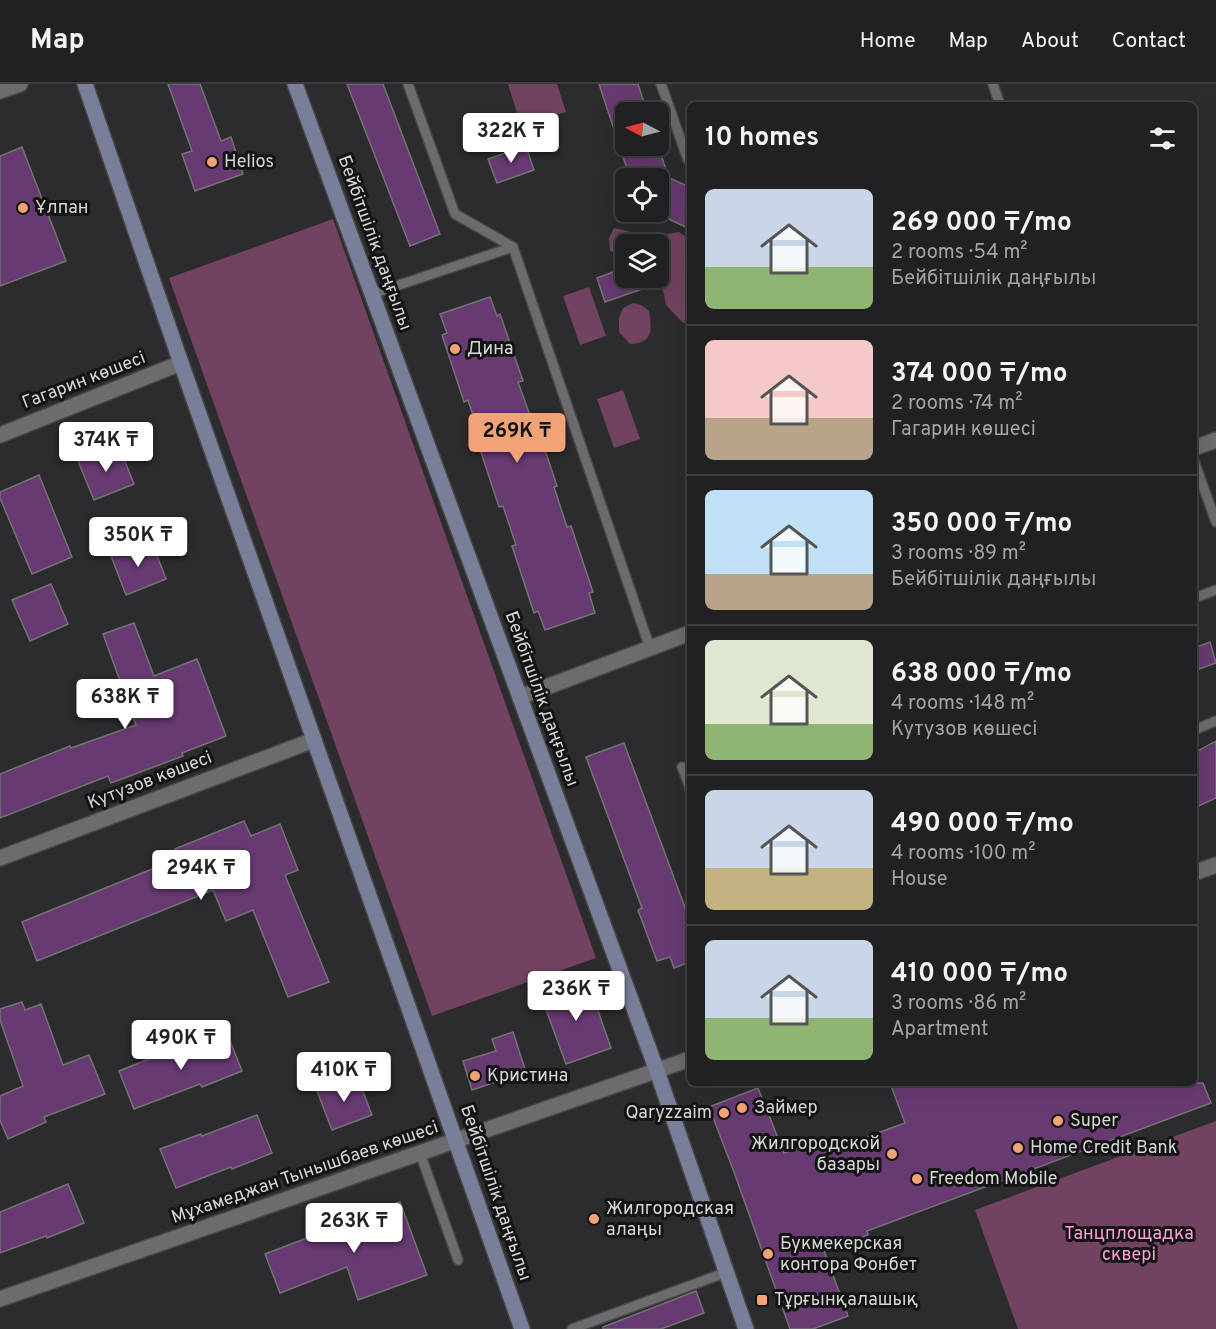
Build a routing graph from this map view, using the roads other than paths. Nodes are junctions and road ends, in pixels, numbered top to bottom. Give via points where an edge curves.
1 (20, 84) edge
2 (85, 84) edge
3 (295, 84) edge
4 (408, 84) edge
5 (661, 84) edge
6 (993, 84) edge
7 (0, 91) edge
8 (999, 102) edge
9 (687, 157) edge
10 (513, 247) junction
11 (372, 294) junction
12 (181, 363) junction
13 (0, 435) edge
14 (1216, 440) edge
15 (1197, 447) edge
16 (1197, 469) edge
17 (1216, 522) edge
18 (1216, 590) edge
19 (1197, 597) edge
20 (687, 634) edge
21 (650, 648) junction
22 (520, 697) junction
23 (1216, 721) edge
24 (1197, 729) edge
25 (314, 740) junction
26 (682, 767) dead end
27 (687, 780) edge
28 (0, 858) edge
29 (1216, 865) edge
30 (1197, 872) edge
31 (687, 1060) edge
32 (657, 1071) junction
33 (456, 1141) junction
34 (420, 1153) junction
35 (458, 1260) dead end
36 (727, 1272) junction
37 (0, 1299) edge
38 (522, 1329) edge
39 (572, 1329) edge
40 (746, 1329) edge

1 - 7 street
2 - 12 main road, Бейбітшілік даңғылы
3 - 11 main road, Бейбітшілік даңғылы
4 - 10 lane via 455,214
5 - 9 lane
6 - 8 lane
10 - 11 lane
10 - 21 lane
11 - 22 main road, Бейбітшілік даңғылы
12 - 13 street, Гагарин көшесі
12 - 25 main road, Бейбітшілік даңғылы
14 - 15 street
16 - 17 lane
18 - 19 lane
20 - 21 street
21 - 22 street
22 - 32 main road, Бейбітшілік даңғылы
23 - 24 lane
25 - 28 street, Кутузов көшесі
25 - 33 main road, Бейбітшілік даңғылы
26 - 27 lane
29 - 30 street
31 - 32 street, Мұхамеджан Тынышбаев көшесі
32 - 33 street, Мұхамеджан Тынышбаев көшесі
32 - 36 main road, Бейбітшілік даңғылы
33 - 34 street, Мұхамеджан Тынышбаев көшесі
33 - 38 main road, Бейбітшілік даңғылы
34 - 35 lane
34 - 37 street, Мұхамеджан Тынышбаев көшесі
36 - 39 lane
36 - 40 main road, Бейбітшілік даңғылы

